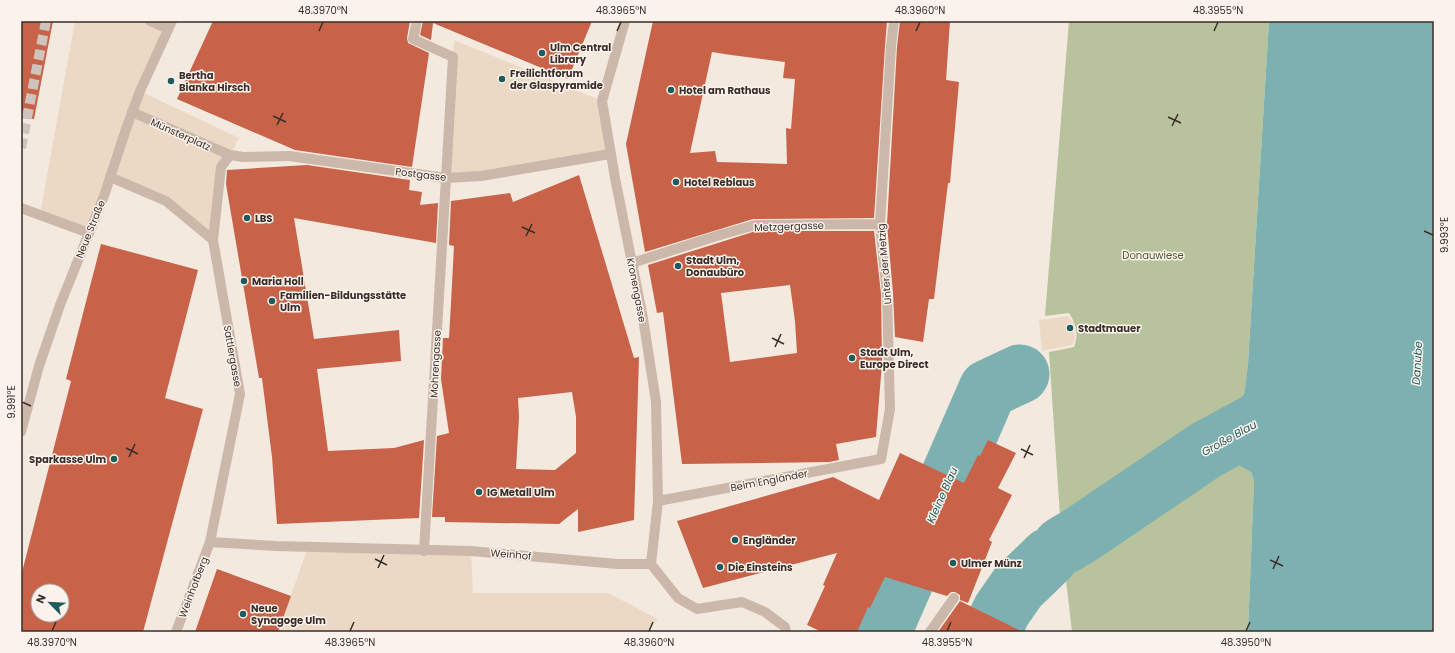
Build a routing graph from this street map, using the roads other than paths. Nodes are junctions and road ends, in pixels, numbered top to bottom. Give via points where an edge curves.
1 (150, 21) edge
2 (417, 21) edge
3 (625, 21) edge
4 (894, 21) edge
5 (170, 25) edge
6 (132, 112) junction
7 (610, 154) junction
8 (230, 155) junction
9 (110, 177) junction
10 (446, 178) junction
11 (21, 208) edge
12 (880, 224) junction
13 (89, 233) junction
14 (213, 240) junction
15 (632, 263) junction
16 (21, 432) edge
17 (881, 459) joint
18 (658, 501) junction
19 (210, 542) junction
20 (424, 551) junction
21 (651, 564) junction
22 (954, 598) dead end
23 (786, 630) edge
24 (176, 632) edge
25 (930, 632) edge

1 - 5 street, Neue Straße
2 - 10 street, Mohrengasse via 413,39 453,57
3 - 7 street, Kronengasse via 602,101
4 - 12 street, Unter der Metzig
5 - 6 street, Neue Straße
6 - 8 street, Münsterplatz
6 - 9 street, Neue Straße
7 - 10 street, Postgasse via 481,176
7 - 15 street, Kronengasse
8 - 10 street, Postgasse via 288,156
8 - 14 street, Sattlergasse via 220,167
9 - 13 street, Neue Straße
9 - 14 street via 166,201
10 - 20 street, Mohrengasse
11 - 13 street
12 - 15 street, Metzgergasse via 755,225
12 - 17 street, Unter der Metzig via 887,294 890,409
13 - 16 street, Neue Straße via 46,344
14 - 19 street, Sattlergasse via 240,394
15 - 18 street, Kronengasse via 656,402
17 - 18 street, Beim Engländer
18 - 21 street, Kronengasse
19 - 20 street, Weinhof
19 - 24 street, Weinhofberg
20 - 21 street, Weinhof via 478,552 617,564
21 - 23 street via 678,598 697,609 742,602 765,612
22 - 25 street

